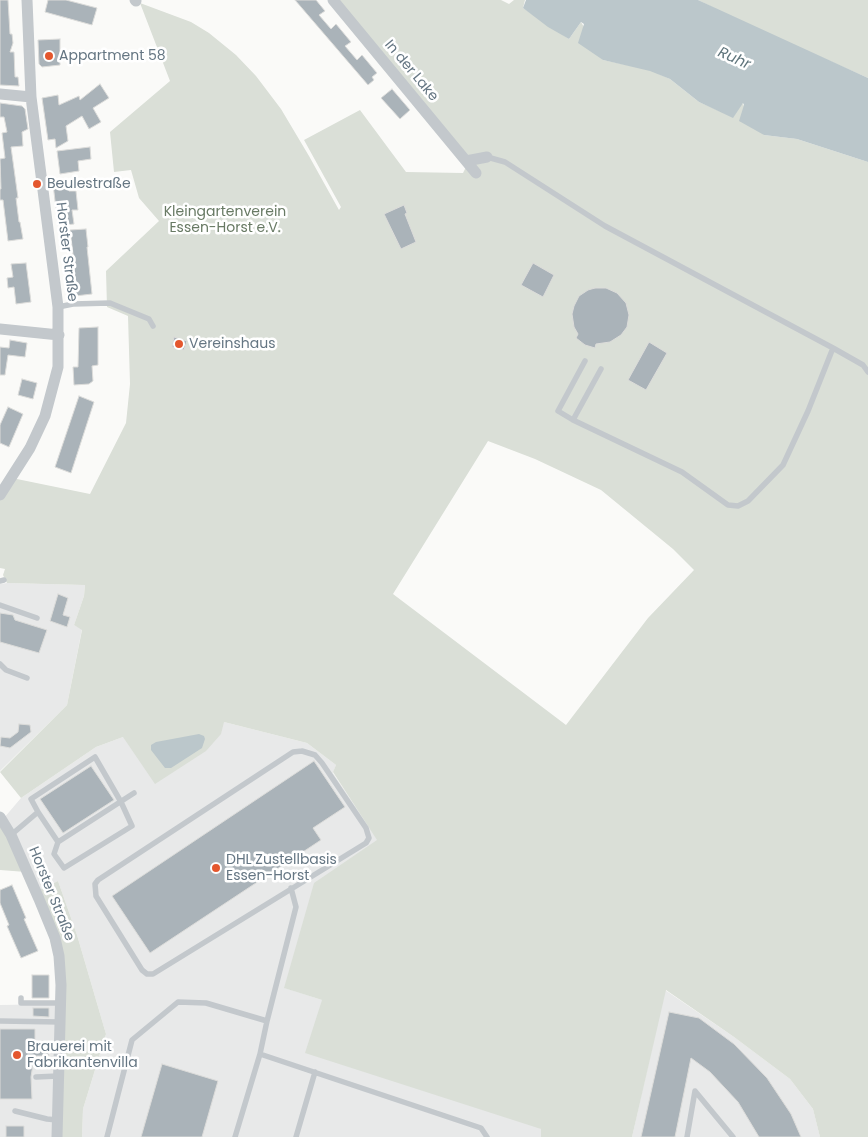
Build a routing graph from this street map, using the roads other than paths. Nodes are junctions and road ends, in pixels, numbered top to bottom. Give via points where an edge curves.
1 (27, 0) edge
2 (333, 0) edge
3 (0, 94) edge
4 (31, 97) junction
5 (487, 158) joint
6 (466, 161) junction
7 (476, 173) dead end
8 (58, 307) junction
9 (153, 326) dead end
10 (0, 329) edge
11 (59, 335) junction
12 (834, 348) junction
13 (585, 361) dead end
14 (602, 369) dead end
15 (868, 372) edge
16 (573, 420) junction
17 (0, 495) edge
18 (0, 605) edge
19 (37, 618) dead end
20 (0, 664) edge
21 (27, 678) dead end
22 (134, 793) dead end
23 (121, 802) junction
24 (38, 812) junction
25 (0, 817) edge
26 (11, 835) junction
27 (58, 842) junction
28 (291, 888) junction
29 (21, 998) dead end
30 (60, 1003) junction
31 (0, 1021) edge
32 (267, 1021) junction
33 (60, 1022) junction
34 (260, 1054) junction
35 (315, 1072) junction
36 (58, 1076) junction
37 (36, 1077) dead end
38 (15, 1111) dead end
39 (57, 1120) junction
40 (57, 1137) edge
41 (107, 1137) edge
42 (235, 1137) edge
43 (296, 1137) edge
44 (487, 1137) edge
45 (687, 1137) edge
46 (733, 1137) edge

1 - 4 street, Horster Straße
2 - 6 street, In der Lake
3 - 4 street
4 - 8 street, Horster Straße
5 - 6 street
5 - 12 lane via 505,162 605,226
6 - 7 street, In der Lake
8 - 9 lane via 110,303 149,319
8 - 11 street, Horster Straße
10 - 11 street
11 - 17 street, Horster Straße via 58,367 45,416 30,448
12 - 15 lane via 863,365
12 - 16 lane via 783,465 748,501 738,506 728,504 682,472
13 - 16 lane via 558,411
14 - 16 lane
18 - 19 lane
20 - 21 lane via 6,670
22 - 23 lane
23 - 24 lane via 95,757 31,799
23 - 27 lane
23 - 27 lane via 132,826 64,868 54,854
24 - 26 lane
24 - 27 lane
25 - 26 street, Horster Straße
26 - 30 street, Horster Straße via 55,938 59,956
28 - 28 lane via 366,843 369,838 366,828 322,762 315,755 302,751 292,752 95,884 96,896 147,974 153,974
28 - 32 lane via 296,907
29 - 30 lane via 21,1003
30 - 33 street, Horster Straße
31 - 33 lane
32 - 34 lane
32 - 41 lane via 206,1003 178,1002 132,1040
33 - 36 street, Horster Straße
34 - 35 lane
34 - 42 lane
35 - 43 lane
35 - 44 lane via 482,1128
36 - 37 lane
36 - 39 street, Horster Straße
38 - 39 lane
39 - 40 street, Horster Straße
45 - 46 lane via 695,1091

